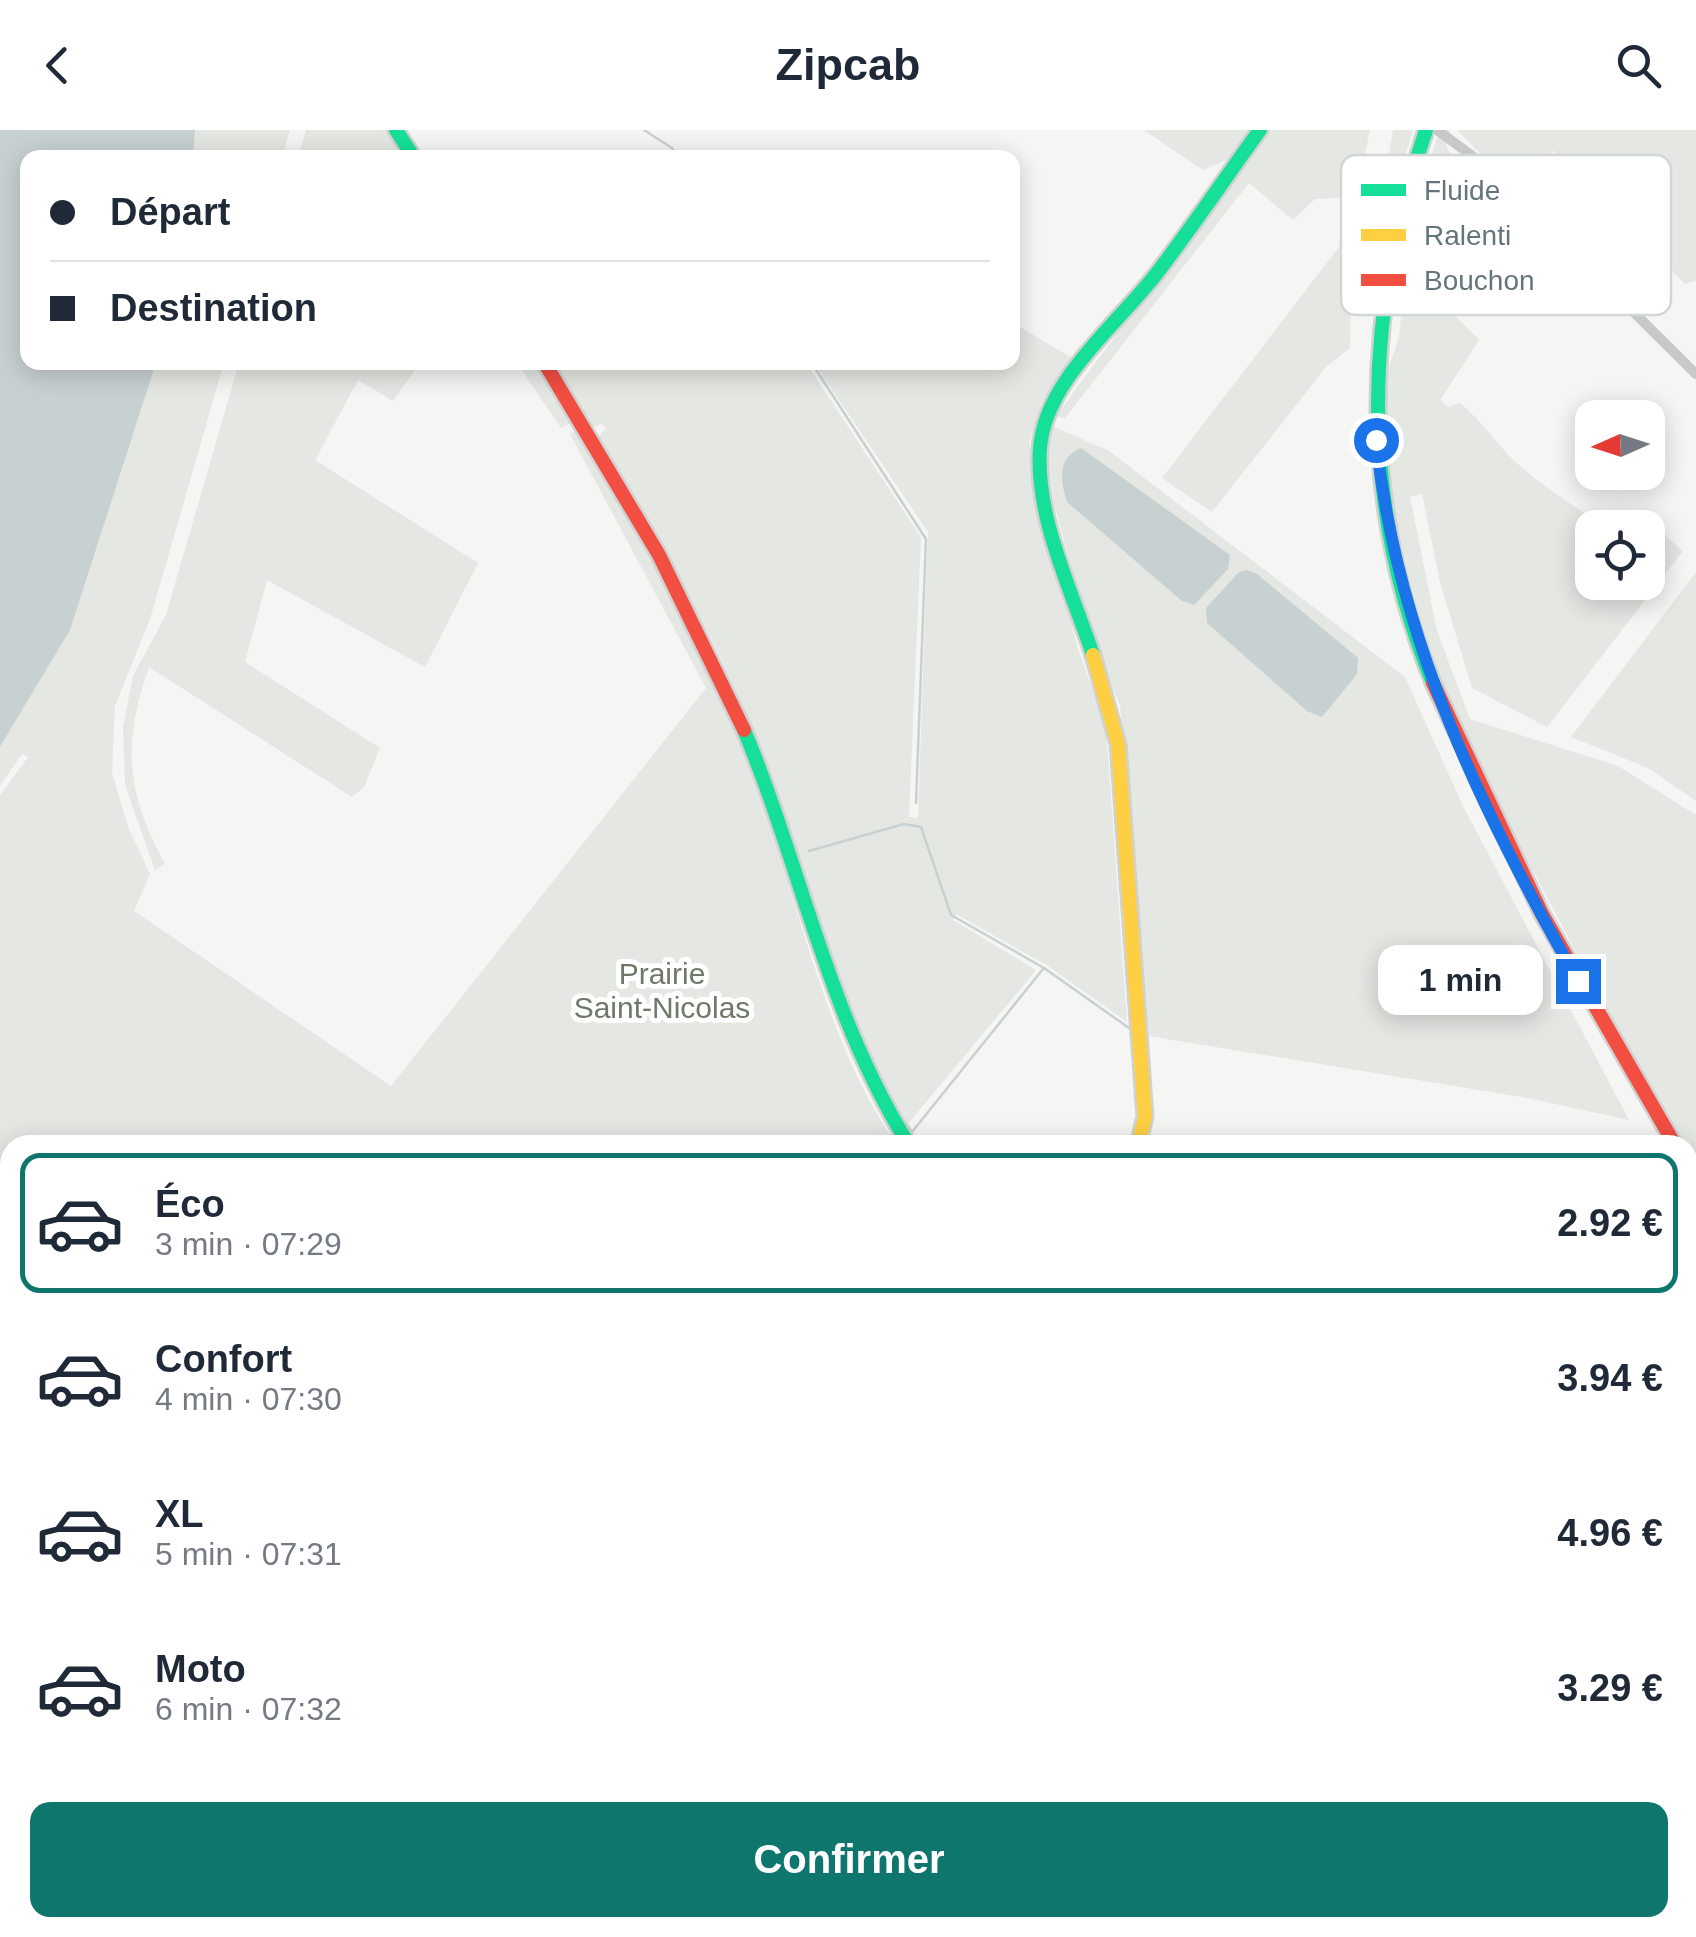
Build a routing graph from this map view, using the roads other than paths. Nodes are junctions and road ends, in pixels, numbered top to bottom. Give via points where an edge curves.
1 (1260, 130) edge
2 (1426, 130) edge
3 (1438, 130) edge
4 (1418, 155) edge
5 (1471, 155) edge
6 (1381, 315) edge
7 (1636, 315) edge
8 (549, 370) edge
9 (1696, 374) edge
10 (904, 1135) edge
11 (1140, 1135) edge
12 (1669, 1135) edge

1 - 11 street via 1069,383 1040,443 1056,546 1118,744 1145,1117
2 - 4 street
3 - 5 street
6 - 12 street via 1375,385 1382,494 1406,609 1461,750 1541,915
7 - 9 street
8 - 10 street via 622,488 734,705 857,1058

